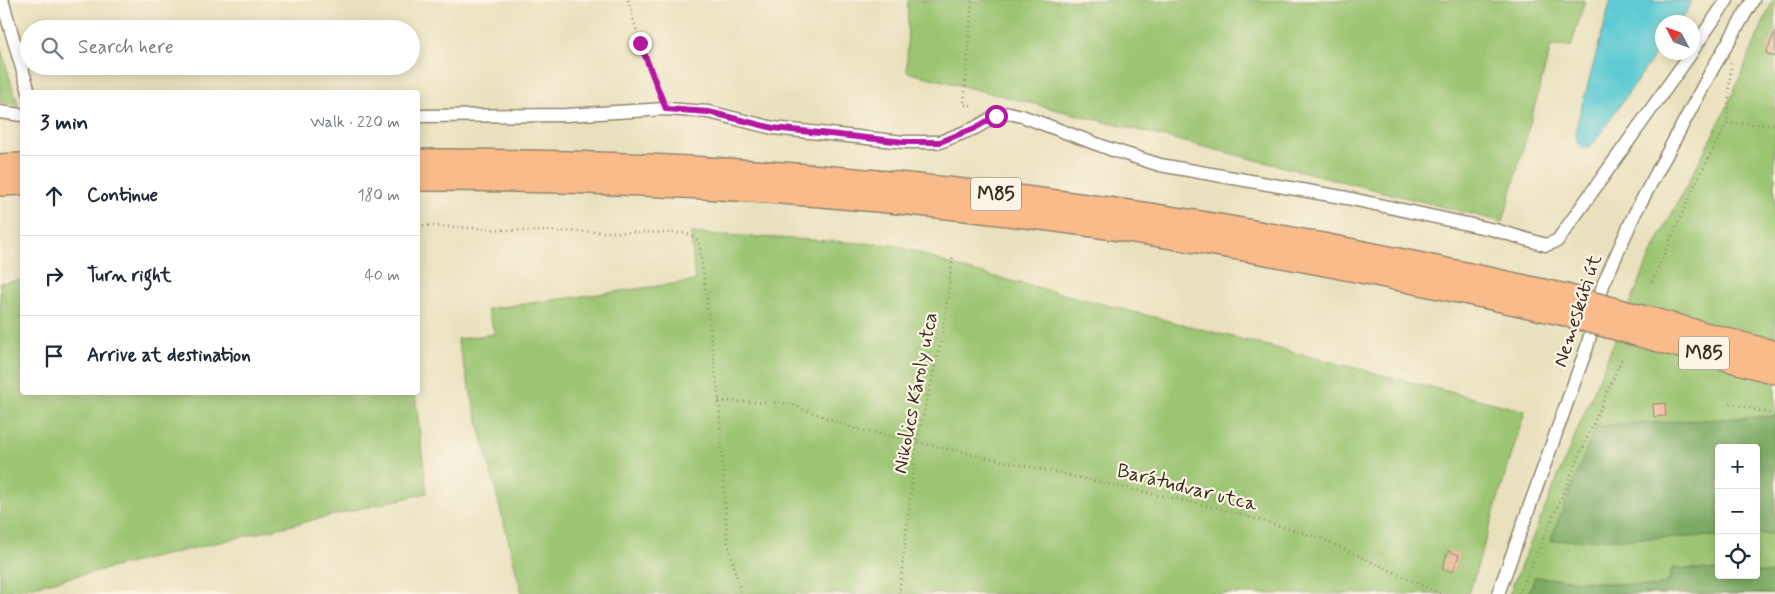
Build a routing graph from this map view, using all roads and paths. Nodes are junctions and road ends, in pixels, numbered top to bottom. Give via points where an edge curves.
1 (2, 0) edge
2 (628, 0) edge
3 (972, 0) edge
4 (1727, 0) edge
5 (1753, 0) edge
6 (1731, 38) junction
7 (1700, 40) edge
8 (20, 59) edge
9 (1686, 60) edge
10 (25, 75) edge
11 (29, 90) edge
12 (971, 105) dead end
13 (666, 109) junction
14 (0, 112) edge
15 (20, 115) edge
16 (420, 116) edge
17 (1728, 123) junction
18 (1775, 125) edge
19 (420, 160) edge
20 (20, 164) edge
21 (0, 165) edge
22 (420, 180) edge
23 (20, 184) edge
24 (0, 185) edge
25 (420, 226) edge
26 (953, 256) dead end
27 (1652, 282) dead end
28 (1564, 305) junction
29 (1635, 325) junction
30 (1775, 352) edge
31 (1623, 356) dead end
32 (1775, 373) edge
33 (719, 401) junction
34 (1730, 403) dead end
35 (1775, 415) edge
36 (917, 440) junction
37 (741, 594) edge
38 (898, 594) edge
39 (1441, 594) edge
40 (1498, 594) edge
41 (1519, 594) edge

1 - 8 street
2 - 13 path via 640,43
3 - 12 path via 964,105
4 - 7 street
5 - 6 street, Nemeskúti út
6 - 17 path
6 - 40 street, Nemeskúti út via 1634,213 1603,285 1587,347
9 - 13 street via 1557,241 1546,245 1495,230 1346,198 1160,165 1009,113 940,142 904,142 773,128 709,112
10 - 11 street
13 - 16 street via 566,115
14 - 15 street
17 - 18 path
17 - 27 path via 1694,186
19 - 28 highway, M85 via 721,169 1002,194 1282,236 1391,257
20 - 21 highway
22 - 28 highway, M85 via 712,189 1005,215 1293,258
23 - 24 highway
25 - 33 path via 683,233 694,236 700,248
26 - 36 path, Nikolics Károly utca via 942,338
28 - 29 highway, M85, bridge
29 - 30 highway, M85
29 - 32 highway, M85
31 - 41 path
33 - 36 path, Barátudvar utca via 788,403 853,428
33 - 37 path via 727,539
34 - 35 path
36 - 38 path, Nikolics Károly utca
36 - 39 path, Barátudvar utca via 1222,509 1320,538

